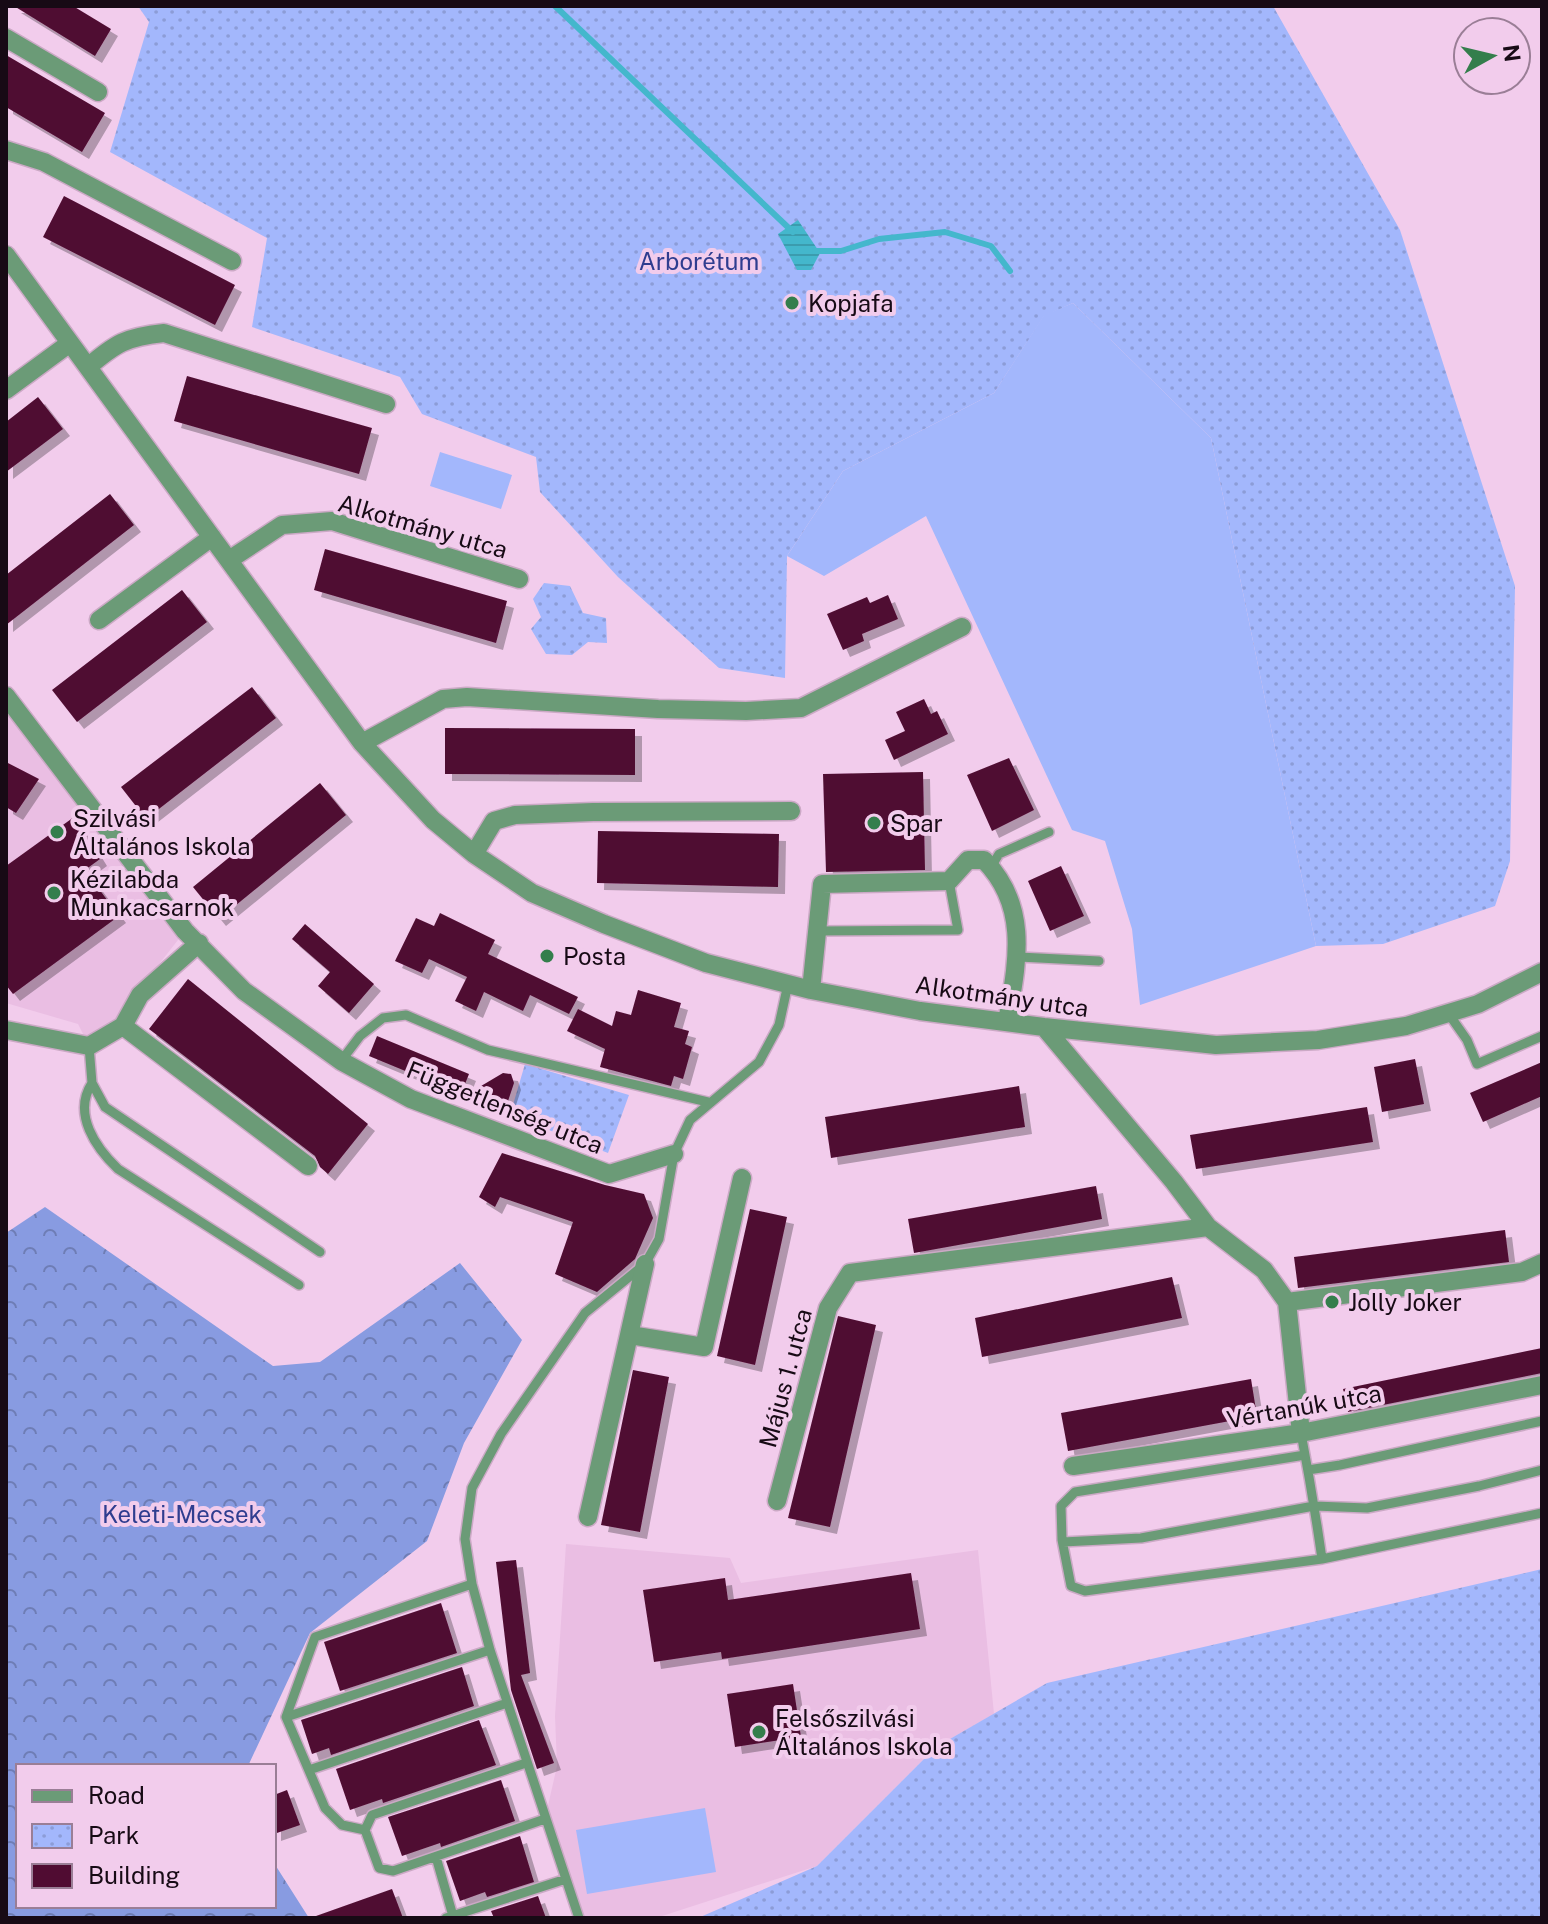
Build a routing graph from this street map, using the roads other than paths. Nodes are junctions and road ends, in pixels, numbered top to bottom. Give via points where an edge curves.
1 (6, 38) edge
2 (98, 92) dead end
3 (6, 150) edge
4 (6, 255) edge
5 (232, 261) dead end
6 (70, 343) junction
7 (88, 367) junction
8 (6, 390) edge
9 (386, 404) dead end
10 (212, 537) junction
11 (229, 560) junction
12 (519, 579) dead end
13 (99, 620) dead end
14 (962, 627) dead end
15 (6, 696) edge
16 (362, 743) junction
17 (791, 811) dead end
18 (1049, 832) dead end
19 (474, 854) junction
20 (991, 867) junction
21 (949, 881) junction
22 (816, 931) junction
23 (199, 943) junction
24 (1019, 957) junction
25 (1099, 961) dead end
26 (1542, 972) edge
27 (788, 984) junction
28 (811, 990) junction
29 (1448, 1013) junction
30 (1007, 1022) junction
31 (123, 1026) junction
32 (1044, 1027) junction
33 (6, 1030) edge
34 (1542, 1036) edge
35 (89, 1046) junction
36 (341, 1061) junction
37 (92, 1083) junction
38 (708, 1102) junction
39 (674, 1154) junction
40 (308, 1166) dead end
41 (742, 1178) dead end
42 (1208, 1227) junction
43 (320, 1252) dead end
44 (1542, 1263) edge
45 (645, 1264) junction
46 (299, 1285) dead end
47 (1287, 1302) junction
48 (630, 1335) junction
49 (1542, 1385) edge
50 (1542, 1421) edge
51 (1301, 1433) junction
52 (1305, 1455) junction
53 (1073, 1466) dead end
54 (1308, 1470) junction
55 (1542, 1470) edge
56 (777, 1501) dead end
57 (1314, 1506) junction
58 (1542, 1513) edge
59 (588, 1517) dead end
60 (1063, 1542) junction
61 (1322, 1559) junction
62 (472, 1584) junction
63 (490, 1650) junction
64 (507, 1703) junction
65 (286, 1717) junction
66 (526, 1763) junction
67 (309, 1770) junction
68 (545, 1819) junction
69 (365, 1830) junction
70 (436, 1857) junction
71 (566, 1879) junction
72 (450, 1917) edge
73 (579, 1918) edge

1 - 2 street
3 - 5 street via 44,162
4 - 6 street, Alkotmány utca
6 - 7 street, Alkotmány utca
6 - 8 street
7 - 9 street via 114,345 164,333
7 - 10 street, Alkotmány utca
10 - 11 street, Alkotmány utca
10 - 13 street
11 - 12 street, Alkotmány utca via 282,525 332,521
11 - 16 street, Alkotmány utca
14 - 16 street via 801,708 658,709 467,697 443,699
15 - 23 street, Függetlenség utca
16 - 19 street, Alkotmány utca via 433,820
17 - 19 street via 515,815 494,821
18 - 20 lane via 999,854
19 - 27 street, Alkotmány utca via 532,893 604,924 706,963
20 - 21 street via 984,860 968,860
20 - 24 street via 1000,876 1015,916
21 - 22 street via 822,884
21 - 22 lane via 958,930
22 - 28 street
23 - 31 street via 140,995
23 - 36 street, Függetlenség utca via 244,991
24 - 25 lane
24 - 30 street
26 - 29 street, Alkotmány utca
27 - 28 street, Alkotmány utca
27 - 38 lane via 779,1025 759,1062
28 - 30 street, Alkotmány utca
29 - 32 street, Alkotmány utca via 1406,1026 1318,1040 1216,1045
29 - 34 lane via 1477,1064
30 - 32 street, Alkotmány utca
31 - 35 street
31 - 40 street
32 - 42 street
33 - 35 street
35 - 37 lane
36 - 38 lane via 383,1018 406,1015 488,1050
36 - 39 street, Függetlenség utca via 411,1099 609,1174
37 - 43 lane via 105,1107
37 - 46 lane via 86,1092 87,1126 102,1154
38 - 39 lane via 690,1120
39 - 45 lane via 659,1239
41 - 48 street via 704,1347
42 - 47 street via 1264,1270
42 - 56 street, Május 1. utca via 850,1273 828,1308
44 - 47 street via 1522,1272
45 - 48 street
45 - 62 lane via 585,1313 479,1475 472,1488 465,1539
47 - 51 street
48 - 59 street
49 - 51 street, Vértanúk utca
50 - 54 lane
51 - 52 lane
51 - 53 street, Vértanúk utca
52 - 54 lane
52 - 60 lane via 1075,1492 1061,1506
54 - 57 lane
55 - 57 lane via 1367,1508
57 - 60 lane via 1141,1538
57 - 61 lane
58 - 61 lane
60 - 61 lane via 1071,1586 1085,1591
62 - 63 lane
62 - 65 lane via 315,1637
63 - 64 lane
63 - 65 lane
64 - 66 lane
64 - 67 lane
65 - 67 lane
66 - 68 lane
66 - 69 lane via 372,1815
67 - 69 lane via 325,1808 342,1825
68 - 70 lane
68 - 71 lane
69 - 70 lane via 379,1868 393,1871
70 - 72 lane
71 - 72 lane
71 - 73 lane

